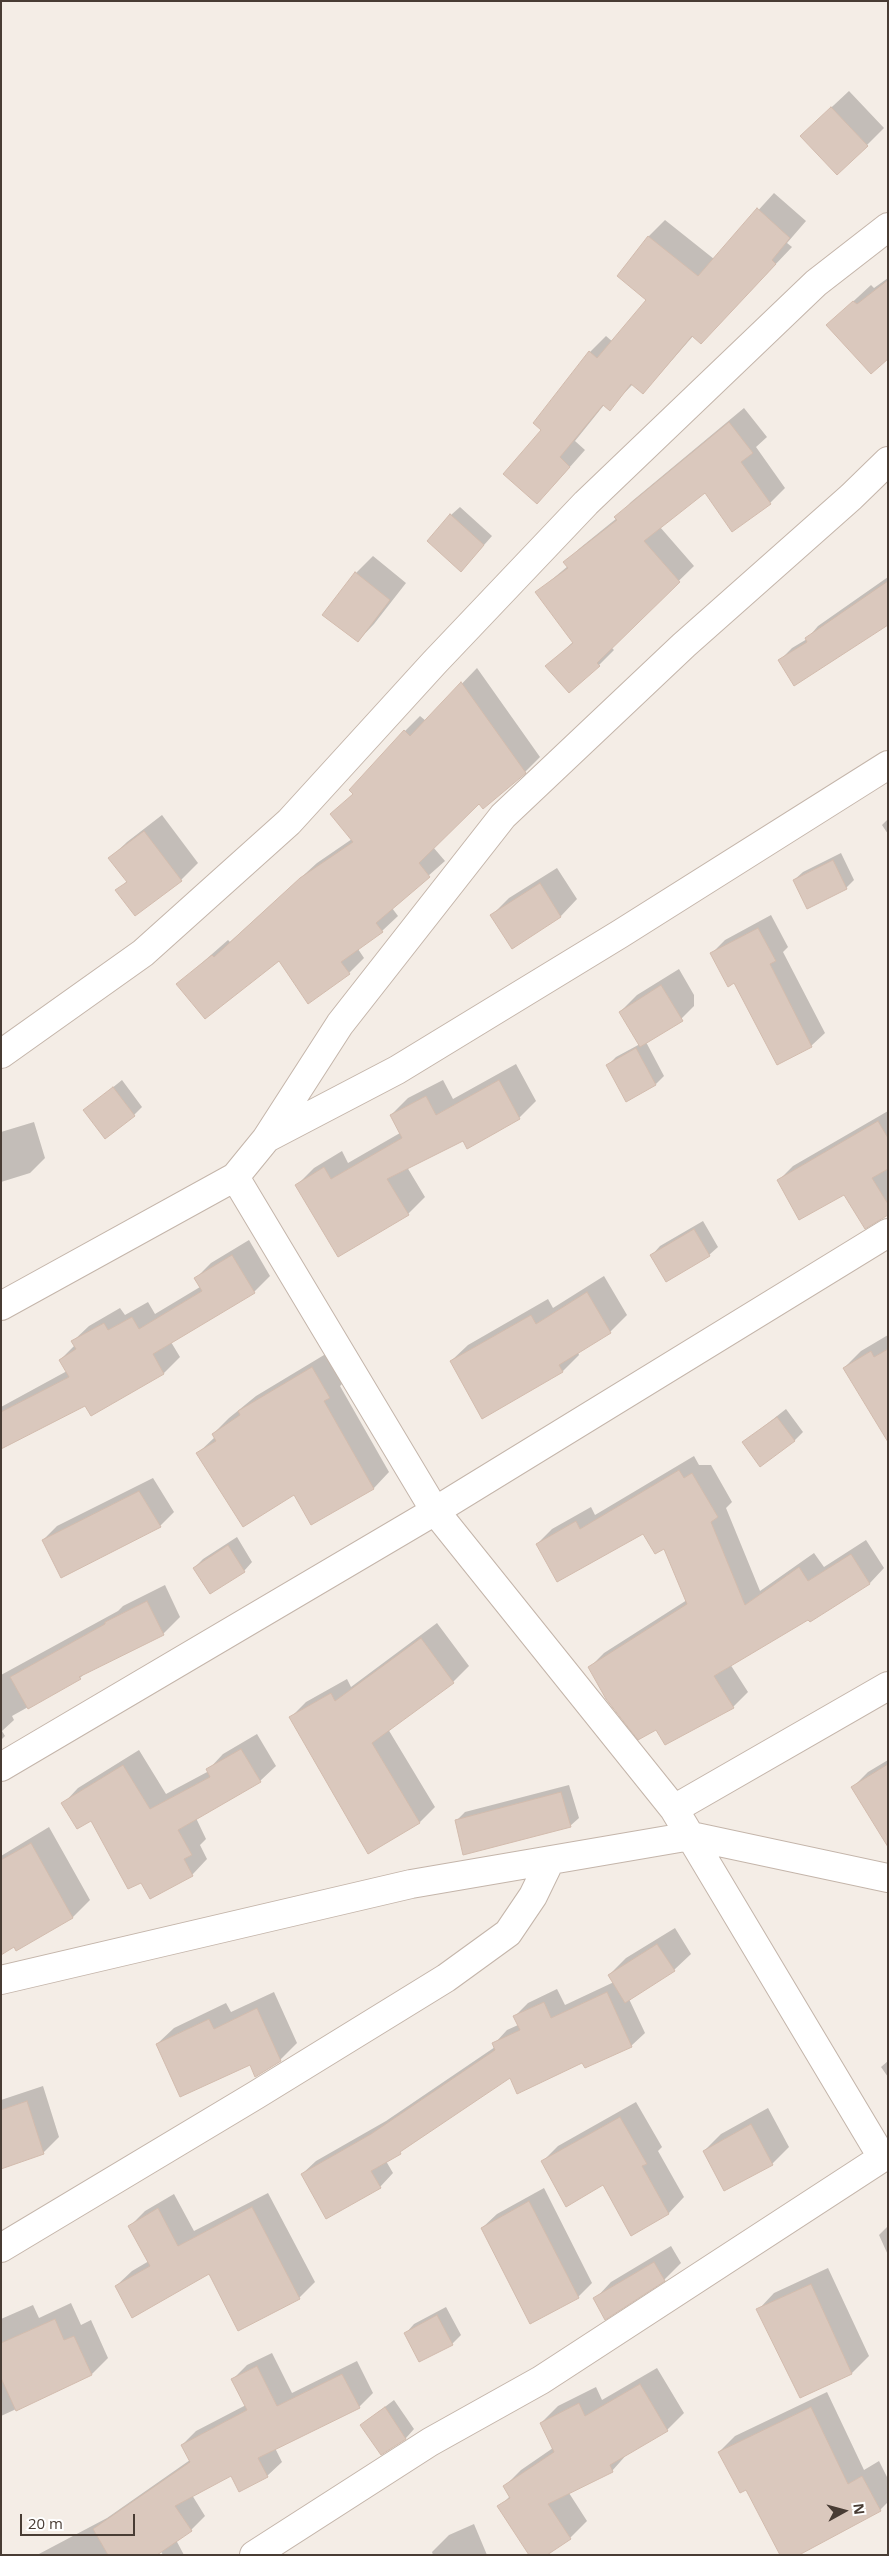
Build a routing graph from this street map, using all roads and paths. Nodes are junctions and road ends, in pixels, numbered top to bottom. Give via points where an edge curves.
1 (888, 227) edge
2 (888, 461) edge
3 (888, 765) edge
4 (1, 1054) edge
5 (266, 1139) junction
6 (235, 1177) junction
7 (888, 1233) edge
8 (1, 1306) edge
9 (435, 1511) junction
10 (888, 1686) edge
11 (1, 1767) edge
12 (674, 1809) junction
13 (691, 1836) junction
14 (550, 1862) junction
15 (888, 1878) edge
16 (1, 1980) edge
17 (885, 2156) edge
18 (1, 2248) edge
19 (254, 2555) edge

1 - 4 street via 816,284 586,503 289,822 143,954
2 - 5 street via 684,645 503,816 340,1024
3 - 5 street via 397,1070
5 - 6 street
6 - 8 street
6 - 9 street
7 - 9 street
9 - 11 street
9 - 12 street
10 - 12 street
12 - 13 street
13 - 14 street
13 - 15 street
13 - 17 street
14 - 16 street via 411,1884
14 - 18 street via 533,1896 508,1933 446,1978
17 - 19 street via 541,2380 430,2442

